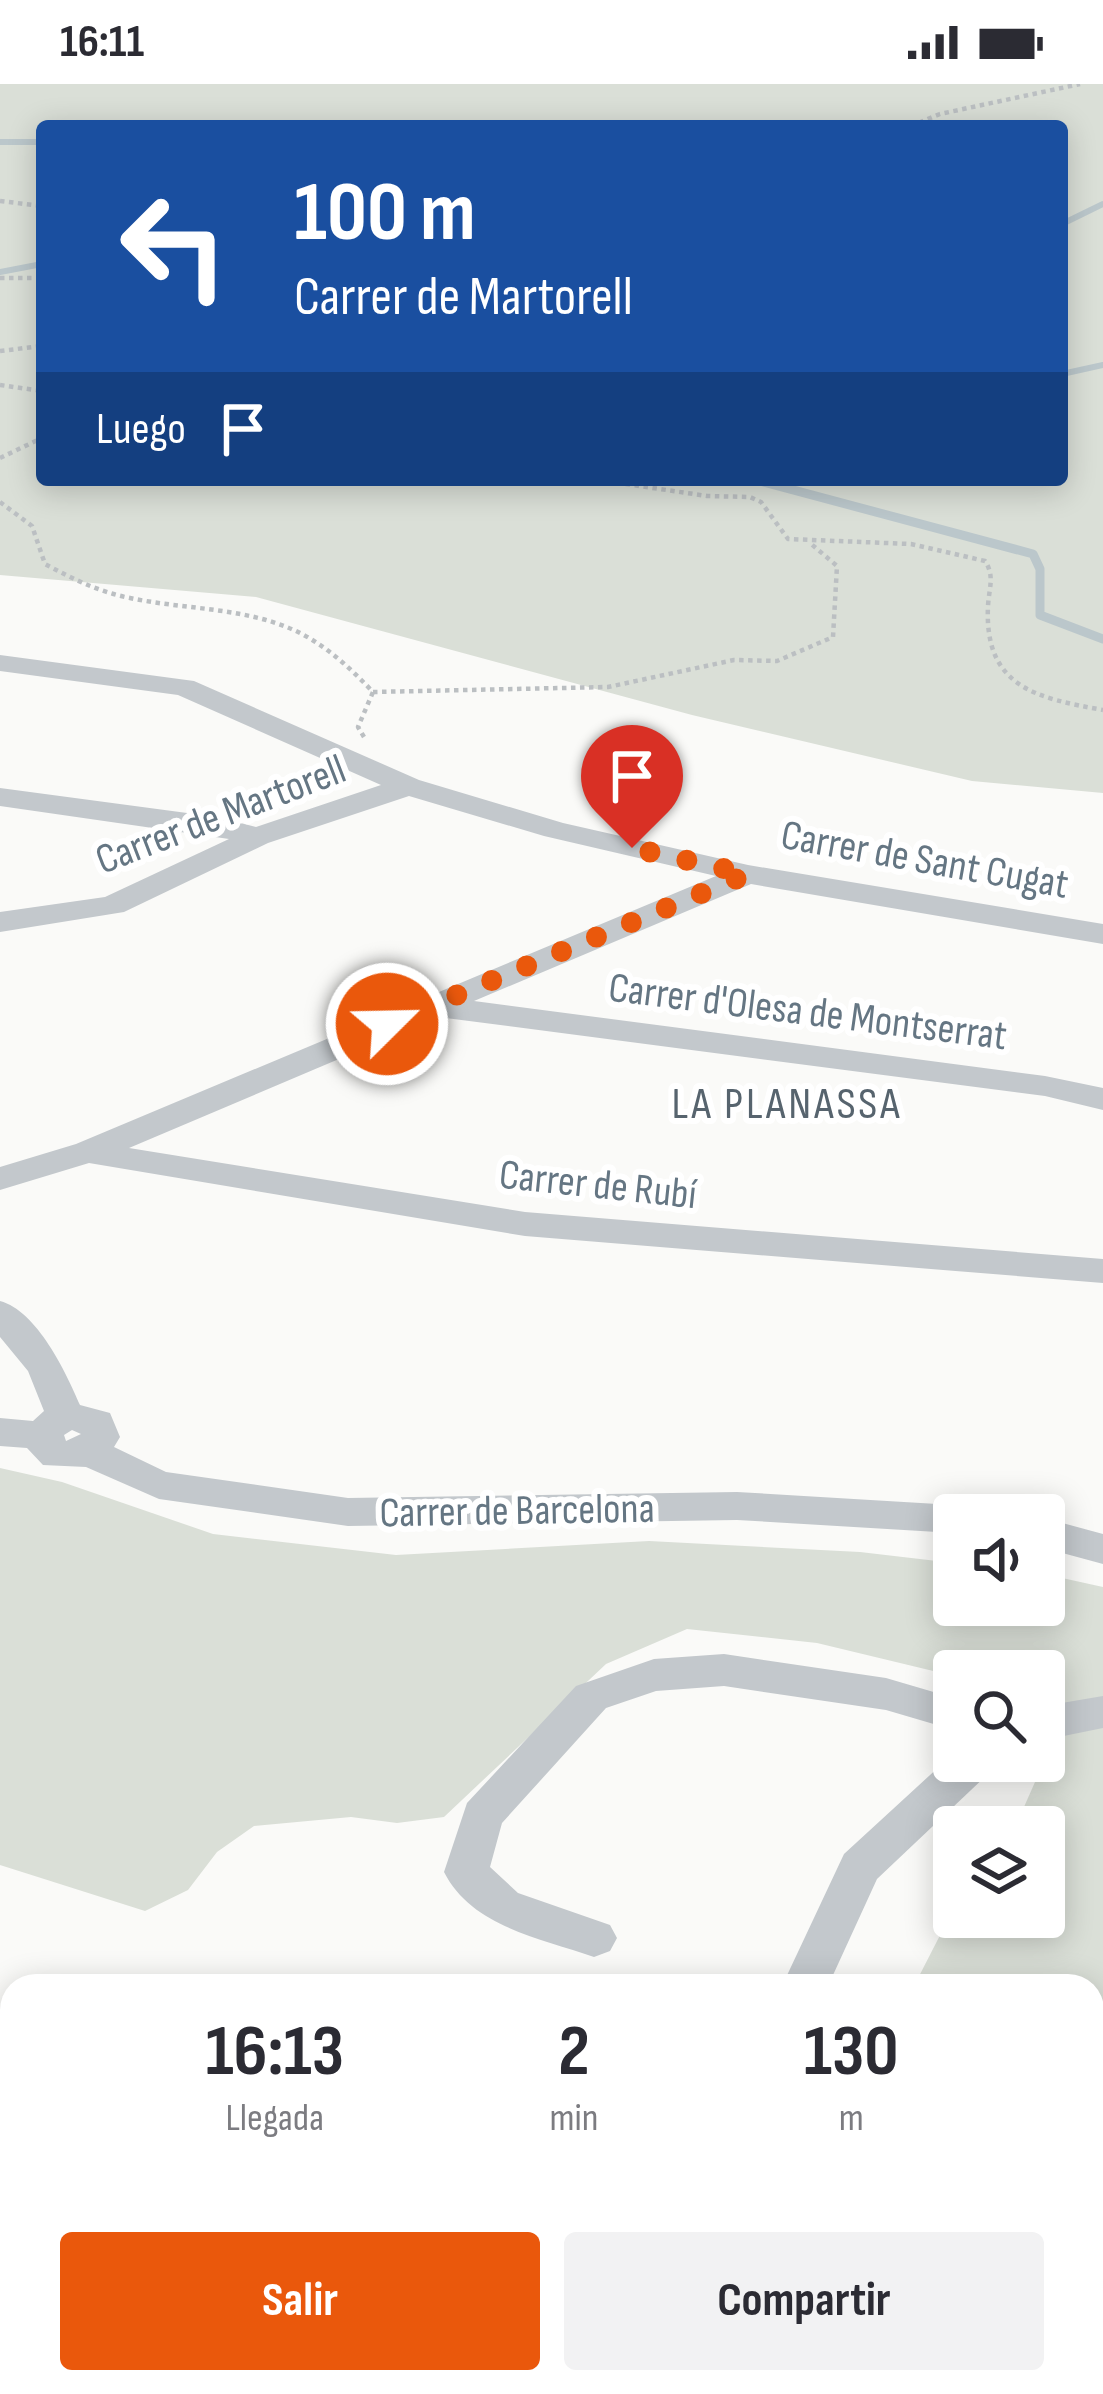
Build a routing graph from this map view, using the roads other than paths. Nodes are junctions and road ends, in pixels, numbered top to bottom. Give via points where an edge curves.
1 (0, 664) edge
2 (407, 786) junction
3 (0, 797) edge
4 (257, 837) junction
5 (748, 874) junction
6 (0, 922) edge
7 (1103, 934) edge
8 (430, 1006) junction
9 (1103, 1099) edge
10 (88, 1152) junction
11 (0, 1179) edge
12 (1103, 1271) edge
13 (0, 1313) edge
14 (55, 1427) junction
15 (0, 1432) edge
16 (933, 1518) edge
17 (1065, 1539) edge
18 (1103, 1549) edge
19 (933, 1708) edge
20 (1103, 1712) edge
21 (1065, 1719) edge
22 (951, 1782) edge
23 (594, 1938) dead end
24 (811, 1974) edge

1 - 2 street via 184,687
2 - 4 street, Carrer de Martorell
2 - 5 street, Carrer de Martorell
3 - 4 street
4 - 6 street, Carrer de Martorell via 113,904
5 - 7 street, Carrer de Sant Cugat
5 - 8 street, Carrer de Sant Cugat
8 - 9 street, Carrer d'Olesa de Montserrat
8 - 10 street, Carrer de Sant Cugat
10 - 11 street, Carrer de Sant Cugat
10 - 12 street, Carrer de Rubí via 525,1224
13 - 14 street via 45,1366
14 - 15 street
14 - 16 street, Carrer de Barcelona via 46,1448 57,1456 89,1452 159,1485 348,1512 737,1506
17 - 18 street
19 - 23 street via 724,1670 654,1675 591,1697 482,1815 466,1872 502,1906
20 - 21 street
22 - 24 street via 860,1867

